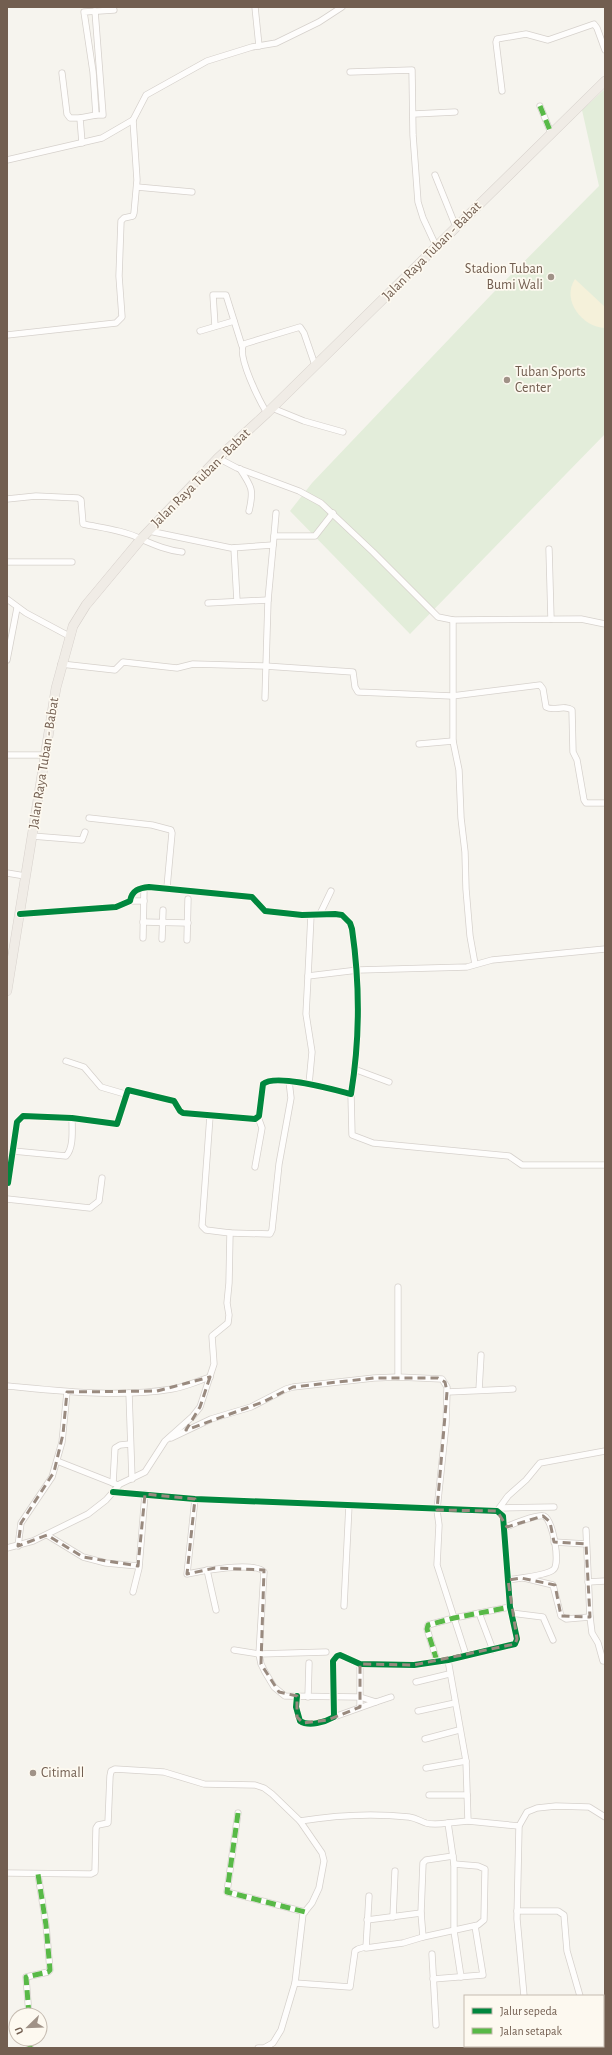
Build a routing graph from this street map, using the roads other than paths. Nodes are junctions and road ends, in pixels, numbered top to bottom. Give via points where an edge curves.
1 (255, 7) edge
2 (342, 7) edge
3 (93, 10) edge
4 (114, 10) dead end
5 (259, 46) junction
6 (605, 50) edge
7 (93, 72) junction
8 (100, 72) junction
9 (350, 72) dead end
10 (62, 73) dead end
11 (605, 81) edge
12 (502, 91) dead end
13 (540, 106) dead end
14 (455, 112) dead end
15 (414, 114) junction
16 (96, 115) junction
17 (80, 118) junction
18 (133, 120) junction
19 (551, 133) junction
20 (82, 143) junction
21 (7, 160) edge
22 (435, 175) dead end
23 (137, 187) junction
24 (192, 192) dead end
25 (456, 227) junction
26 (436, 246) junction
27 (234, 320) junction
28 (215, 326) junction
29 (200, 331) dead end
30 (7, 335) edge
31 (242, 346) junction
32 (315, 365) junction
33 (269, 410) junction
34 (343, 432) dead end
35 (218, 458) junction
36 (240, 469) junction
37 (7, 499) edge
38 (249, 511) dead end
39 (276, 512) dead end
40 (333, 513) junction
41 (149, 531) junction
42 (274, 536) junction
43 (141, 539) junction
44 (273, 545) junction
45 (234, 548) junction
46 (549, 549) dead end
47 (182, 552) dead end
48 (7, 562) edge
49 (72, 562) dead end
50 (7, 599) edge
51 (268, 600) junction
52 (237, 601) junction
53 (208, 602) dead end
54 (17, 608) junction
55 (551, 619) junction
56 (453, 620) junction
57 (605, 624) edge
58 (69, 636) junction
59 (8, 649) edge
60 (7, 660) edge
61 (61, 664) junction
62 (265, 666) junction
63 (452, 696) junction
64 (265, 698) dead end
65 (453, 741) junction
66 (419, 744) dead end
67 (45, 755) junction
68 (7, 756) edge
69 (605, 803) edge
70 (89, 818) dead end
71 (85, 832) dead end
72 (32, 836) junction
73 (7, 873) edge
74 (26, 876) junction
75 (167, 887) junction
76 (144, 888) junction
77 (331, 891) dead end
78 (188, 899) dead end
79 (130, 901) junction
80 (144, 901) junction
81 (163, 910) dead end
82 (20, 914) junction
83 (320, 914) junction
84 (311, 915) junction
85 (143, 922) junction
86 (163, 923) junction
87 (188, 923) junction
88 (143, 938) dead end
89 (162, 939) dead end
90 (187, 940) dead end
91 (605, 949) edge
92 (10, 950) edge
93 (475, 964) junction
94 (358, 970) junction
95 (308, 976) junction
96 (7, 990) edge
97 (66, 1061) dead end
98 (354, 1069) junction
99 (289, 1081) junction
100 (389, 1082) dead end
101 (310, 1084) junction
102 (125, 1094) junction
103 (351, 1094) junction
104 (210, 1116) junction
105 (258, 1117) junction
106 (72, 1118) junction
107 (13, 1151) junction
108 (605, 1165) edge
109 (255, 1167) dead end
110 (102, 1178) dead end
111 (8, 1183) edge
112 (7, 1198) edge
113 (230, 1233) junction
114 (398, 1287) dead end
115 (481, 1355) dead end
116 (210, 1377) junction
117 (398, 1377) junction
118 (7, 1386) edge
119 (512, 1389) dead end
120 (480, 1390) junction
121 (67, 1392) junction
122 (448, 1392) junction
123 (129, 1393) junction
124 (165, 1441) junction
125 (130, 1444) junction
126 (605, 1451) edge
127 (57, 1461) junction
128 (132, 1479) junction
129 (116, 1484) junction
130 (113, 1492) junction
131 (145, 1494) junction
132 (195, 1499) junction
133 (349, 1506) junction
134 (554, 1507) dead end
135 (499, 1509) junction
136 (437, 1510) junction
137 (506, 1527) junction
138 (586, 1530) dead end
139 (47, 1535) junction
140 (554, 1542) junction
141 (586, 1544) junction
142 (18, 1546) junction
143 (7, 1548) edge
144 (138, 1566) junction
145 (207, 1570) junction
146 (521, 1578) junction
147 (508, 1580) junction
148 (588, 1582) junction
149 (605, 1582) edge
150 (133, 1592) dead end
151 (344, 1606) dead end
152 (216, 1610) dead end
153 (510, 1610) junction
154 (479, 1613) junction
155 (454, 1618) junction
156 (590, 1618) junction
157 (553, 1640) dead end
158 (234, 1650) dead end
159 (493, 1650) junction
160 (326, 1652) dead end
161 (259, 1654) junction
162 (466, 1655) junction
163 (448, 1660) junction
164 (437, 1661) junction
165 (605, 1661) edge
166 (309, 1663) dead end
167 (360, 1664) junction
168 (449, 1674) junction
169 (416, 1682) dead end
170 (297, 1696) junction
171 (332, 1696) junction
172 (308, 1697) junction
173 (360, 1697) junction
174 (391, 1697) dead end
175 (376, 1702) junction
176 (455, 1703) junction
177 (360, 1707) junction
178 (418, 1711) dead end
179 (334, 1717) junction
180 (459, 1730) junction
181 (425, 1739) dead end
182 (466, 1761) junction
183 (426, 1768) dead end
184 (429, 1795) dead end
185 (467, 1795) junction
186 (238, 1813) dead end
187 (605, 1817) edge
188 (300, 1821) junction
189 (468, 1821) junction
190 (448, 1823) junction
191 (519, 1826) junction
192 (453, 1856) junction
193 (454, 1864) junction
194 (395, 1871) dead end
195 (7, 1873) edge
196 (38, 1874) junction
197 (369, 1896) dead end
198 (517, 1911) junction
199 (305, 1912) junction
200 (421, 1914) junction
201 (394, 1917) junction
202 (366, 1920) junction
203 (475, 1926) junction
204 (454, 1931) junction
205 (423, 1936) junction
206 (365, 1947) junction
207 (432, 1954) dead end
208 (461, 1977) junction
209 (433, 1979) junction
210 (295, 1983) junction
211 (524, 1995) edge
212 (580, 1995) edge
213 (28, 2007) edge
214 (436, 2025) dead end
215 (258, 2048) edge

1 - 5 street
2 - 5 street via 286,39
3 - 4 street
3 - 7 street via 84,12
3 - 8 street
5 - 18 street via 212,59 158,87 146,95
6 - 12 street via 594,24 548,40 526,34 501,37 496,42
7 - 8 street
7 - 16 street
8 - 16 street via 103,115
9 - 15 street via 412,70
10 - 17 street via 66,114 70,118
11 - 19 highway, Jalan Raya Tuban - Babat
13 - 19 street
14 - 15 street
15 - 26 street via 418,202
16 - 17 street
17 - 20 street
18 - 20 street via 102,138
18 - 23 street
19 - 25 highway, Jalan Raya Tuban - Babat
20 - 21 street
22 - 25 street
23 - 24 street
23 - 30 street via 134,215 121,221 119,276 122,317 116,323
25 - 26 highway, Jalan Raya Tuban - Babat
26 - 32 highway, Jalan Raya Tuban - Babat
27 - 28 street
27 - 28 street via 227,296 213,295
27 - 31 street
28 - 29 street
31 - 32 street via 300,327
31 - 33 street via 255,393
32 - 33 highway, Jalan Raya Tuban - Babat
33 - 34 street
33 - 35 highway, Jalan Raya Tuban - Babat
35 - 36 street
35 - 41 highway, Jalan Raya Tuban - Babat
36 - 38 street via 252,487
36 - 40 street via 310,496
37 - 43 street via 36,496 78,498 81,500 83,524
39 - 42 street
40 - 42 street via 315,536
40 - 56 street via 432,612 444,620
41 - 43 highway, Jalan Raya Tuban - Babat
41 - 45 street
42 - 44 street
43 - 47 street via 158,547
43 - 58 highway, Jalan Raya Tuban - Babat via 86,605
44 - 45 street
44 - 51 street
45 - 52 street
46 - 55 street
48 - 49 street
50 - 54 street
51 - 52 street
51 - 62 street
52 - 53 street
54 - 58 street
54 - 59 street
55 - 56 street
55 - 57 street via 581,619
56 - 63 street
58 - 61 highway, Jalan Raya Tuban - Babat
59 - 60 street
61 - 62 street via 115,670 123,662 177,668 193,664
61 - 67 highway, Jalan Raya Tuban - Babat
62 - 63 street via 353,672 358,692
62 - 64 street
63 - 65 street
63 - 69 street via 540,685 544,689 546,707 572,710 573,752 577,760 584,800 586,803
65 - 66 street
65 - 93 street via 459,770 461,818 466,852 466,889
67 - 68 street
67 - 72 highway, Jalan Raya Tuban - Babat
70 - 75 street via 152,825 171,830
71 - 72 street via 82,840
72 - 74 highway, Jalan Raya Tuban - Babat
73 - 74 street
74 - 82 highway, Jalan Raya Tuban - Babat
75 - 76 street
75 - 84 street via 252,896 265,911
76 - 79 street via 134,892
76 - 80 street
77 - 83 street
78 - 87 street
79 - 80 street
79 - 82 street via 116,907
80 - 85 street
81 - 86 street
82 - 92 highway, Jalan Raya Tuban - Babat
83 - 84 street
83 - 94 street via 342,915 350,923
84 - 95 street
85 - 86 street
85 - 88 street
86 - 87 street
86 - 89 street
87 - 90 street
91 - 93 street via 492,960
92 - 96 highway, Jalan Raya Tuban - Babat
93 - 94 street via 463,968
94 - 95 street
94 - 98 street via 358,1028
95 - 101 street via 306,1014 312,1052
97 - 102 street via 84,1067 101,1087
98 - 100 street
98 - 103 street
99 - 101 street
99 - 105 street via 271,1080 264,1083
99 - 113 street via 291,1098 279,1164 272,1230 270,1234
101 - 103 street
102 - 104 street via 128,1090 134,1090 165,1098 174,1101 183,1113
102 - 106 street via 117,1124
103 - 108 street via 352,1135 372,1143 509,1156 522,1165
104 - 105 street via 256,1119
104 - 113 street via 202,1226 206,1230
105 - 109 street via 262,1128
106 - 107 street via 21,1117 17,1122
106 - 107 street via 70,1151 66,1156
107 - 111 street
110 - 112 street via 99,1202 90,1208
113 - 116 street via 228,1322 212,1336 214,1364
114 - 117 street
115 - 120 street
116 - 123 street via 173,1389
116 - 124 street via 197,1411
117 - 122 street via 438,1378 445,1382
117 - 124 street via 286,1389 263,1402 211,1419
118 - 121 street
119 - 120 street
120 - 122 street
121 - 123 street
121 - 127 street via 65,1422
122 - 136 street
123 - 125 street
124 - 128 street via 145,1472
125 - 128 street
125 - 129 street via 115,1448
126 - 135 street via 540,1463
127 - 129 street
127 - 142 street via 52,1477 22,1523
128 - 129 street
129 - 130 street
130 - 131 street
130 - 139 street via 88,1514
131 - 132 street
131 - 144 street
132 - 133 street
132 - 145 street via 187,1574
133 - 136 street
133 - 151 street
134 - 135 street
135 - 136 street
135 - 137 street
136 - 155 street via 439,1525 436,1564
137 - 140 street via 543,1516 550,1522
137 - 147 street
138 - 141 street
139 - 142 street
139 - 144 street via 83,1557 106,1563
140 - 141 street
140 - 146 street via 558,1562 555,1569
141 - 148 street
142 - 143 street
144 - 150 street
145 - 152 street
145 - 161 street via 251,1568 262,1569 264,1572
146 - 147 street
146 - 156 street via 553,1585 561,1616 566,1619
147 - 153 street
148 - 149 street
148 - 156 street
153 - 154 street
153 - 157 street via 543,1617
153 - 159 street via 517,1642
154 - 155 street
154 - 159 street
155 - 162 street
155 - 164 street via 432,1623 427,1629
156 - 165 street via 592,1633
158 - 161 street
159 - 162 street
160 - 161 street
161 - 170 street via 261,1664 274,1687 285,1696
162 - 163 street
163 - 164 street
163 - 168 street
164 - 167 street via 414,1665
166 - 172 street
167 - 171 street via 340,1655 334,1657
167 - 173 street
168 - 169 street
168 - 176 street
170 - 172 street
170 - 179 street via 297,1717 303,1723
171 - 172 street
171 - 173 street
171 - 179 street
173 - 175 street
173 - 177 street
174 - 175 street
175 - 177 street
176 - 178 street
176 - 180 street
177 - 179 street
180 - 181 street
180 - 182 street
182 - 183 street
182 - 185 street
184 - 185 street
185 - 189 street
186 - 199 street via 227,1892
187 - 191 street via 589,1807 556,1806 527,1812
188 - 190 street via 376,1816 416,1818 426,1823
188 - 196 street via 272,1794 255,1785 204,1784 164,1772 114,1769 110,1776 108,1823 96,1828 95,1872
188 - 199 street via 324,1858 319,1888
189 - 190 street
189 - 191 street
190 - 192 street
191 - 198 street
192 - 193 street
192 - 200 street via 425,1860
193 - 203 street via 485,1869 484,1920
193 - 204 street
194 - 201 street
195 - 196 street
196 - 213 street via 50,1970 26,1977
197 - 202 street
198 - 211 street
198 - 212 street via 558,1911 564,1915 568,1951
199 - 210 street via 302,1918
200 - 201 street
200 - 205 street
201 - 202 street
202 - 206 street
203 - 204 street
203 - 208 street via 483,1974
204 - 205 street
204 - 208 street
205 - 206 street via 403,1943 367,1949
206 - 210 street via 355,1951 350,1986
207 - 209 street
208 - 209 street
209 - 214 street
210 - 215 street via 281,2030 273,2043

